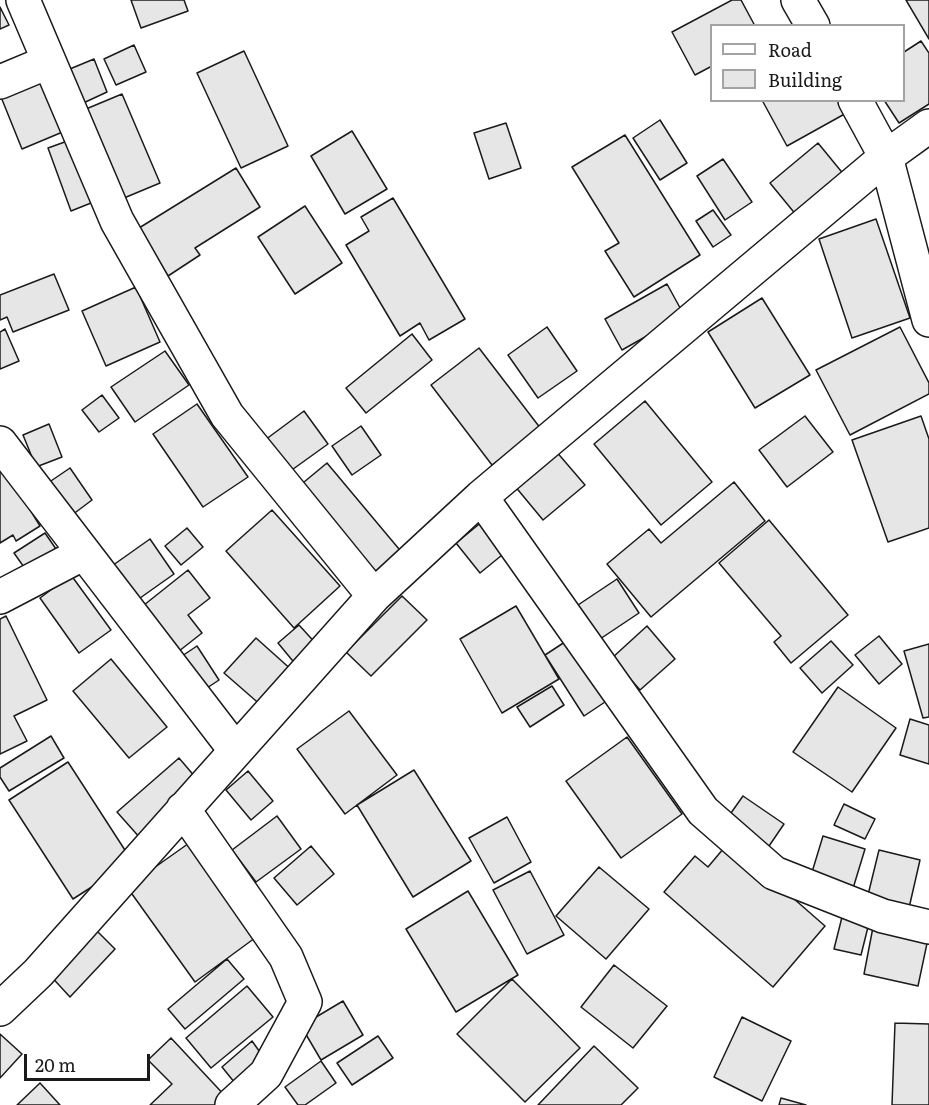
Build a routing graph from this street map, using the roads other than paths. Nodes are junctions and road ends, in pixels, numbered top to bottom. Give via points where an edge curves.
1 (23, 0) edge
2 (798, 0) edge
3 (812, 24) edge
4 (48, 62) junction
5 (0, 82) edge
6 (856, 102) edge
7 (929, 126) edge
8 (886, 157) junction
9 (929, 320) edge
10 (0, 443) edge
11 (481, 497) junction
12 (84, 553) junction
13 (374, 596) junction
14 (0, 597) edge
15 (236, 751) junction
16 (183, 809) junction
17 (929, 927) edge
18 (0, 1009) edge
19 (232, 1105) edge

1 - 4 street
2 - 3 street
4 - 5 street
4 - 13 street via 117,221 227,415
6 - 8 street
7 - 8 street
8 - 9 street
8 - 11 street
10 - 12 street
11 - 13 street
11 - 17 street via 703,811 774,873 883,916
12 - 14 street
12 - 15 street
13 - 15 street
15 - 16 street
16 - 18 street via 38,973
16 - 19 street via 286,957 305,1002 266,1074

